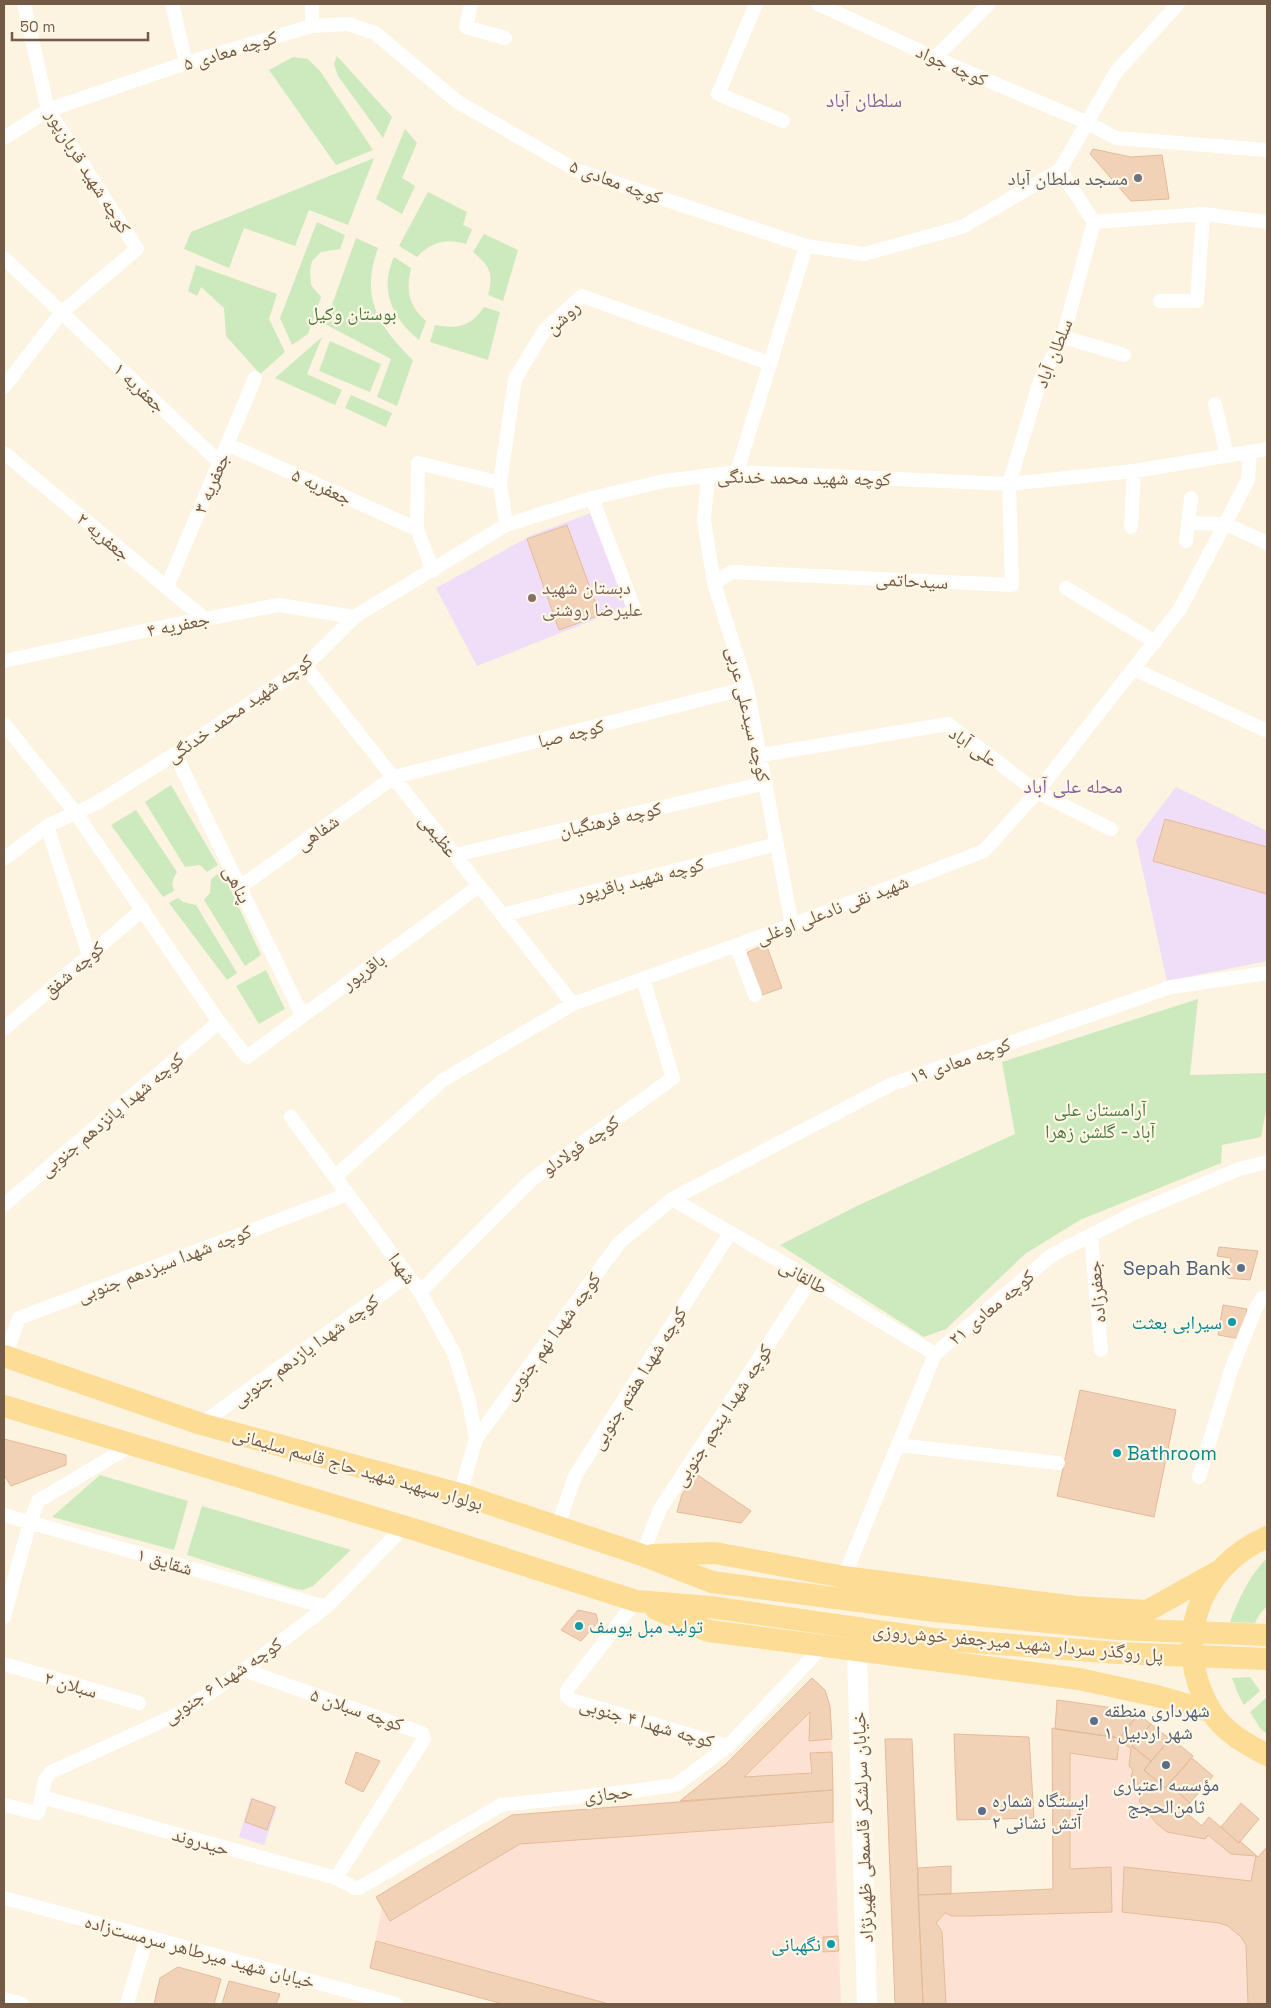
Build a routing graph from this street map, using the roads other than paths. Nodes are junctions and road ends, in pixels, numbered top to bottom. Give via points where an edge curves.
1 (24, 4) edge
2 (172, 4) edge
3 (312, 4) edge
4 (471, 4) edge
5 (756, 4) edge
6 (818, 4) edge
7 (989, 4) edge
8 (1178, 4) edge
9 (312, 26) junction
10 (505, 38) dead end
11 (935, 58) junction
12 (186, 63) junction
13 (48, 110) junction
14 (783, 121) dead end
15 (1088, 123) junction
16 (4, 138) edge
17 (1267, 150) edge
18 (1060, 170) junction
19 (1203, 214) junction
20 (1094, 222) junction
21 (1267, 222) edge
22 (806, 246) junction
23 (4, 258) edge
24 (1160, 301) dead end
25 (61, 313) junction
26 (1063, 337) junction
27 (1124, 355) dead end
28 (769, 363) junction
29 (255, 378) dead end
30 (4, 387) edge
31 (1215, 404) dead end
32 (227, 444) junction
33 (1267, 449) edge
34 (4, 452) edge
35 (1250, 452) junction
36 (1227, 456) junction
37 (219, 462) junction
38 (1134, 471) junction
39 (737, 472) junction
40 (708, 476) junction
41 (500, 483) junction
42 (1009, 484) junction
43 (592, 498) junction
44 (1191, 498) dead end
45 (1189, 522) junction
46 (1226, 524) junction
47 (506, 525) junction
48 (1131, 527) dead end
49 (417, 529) junction
50 (1186, 541) dead end
51 (1267, 544) edge
52 (433, 571) junction
53 (714, 583) junction
54 (167, 587) junction
55 (1066, 588) dead end
56 (635, 611) dead end
57 (354, 617) junction
58 (205, 619) junction
59 (1155, 642) junction
60 (4, 661) edge
61 (305, 666) junction
62 (1134, 669) junction
63 (747, 688) junction
64 (4, 724) edge
65 (1267, 731) edge
66 (175, 754) junction
67 (761, 755) junction
68 (394, 778) junction
69 (766, 783) junction
70 (1037, 792) junction
71 (75, 812) junction
72 (47, 826) junction
73 (1112, 828) dead end
74 (777, 844) junction
75 (455, 855) junction
76 (4, 859) edge
77 (480, 886) junction
78 (240, 887) junction
79 (142, 909) junction
80 (502, 915) junction
81 (792, 925) junction
82 (736, 945) junction
83 (89, 955) junction
84 (1267, 973) edge
85 (643, 979) junction
86 (755, 994) dead end
87 (573, 1004) junction
88 (302, 1015) junction
89 (219, 1022) junction
90 (4, 1029) edge
91 (291, 1117) dead end
92 (1267, 1162) edge
93 (335, 1176) junction
94 (348, 1194) junction
95 (672, 1200) junction
96 (4, 1205) edge
97 (730, 1234) junction
98 (1091, 1235) junction
99 (408, 1275) junction
100 (811, 1279) junction
101 (420, 1292) junction
102 (1267, 1297) edge
103 (1101, 1350) dead end
104 (935, 1354) junction
105 (4, 1356) edge
106 (4, 1406) edge
107 (201, 1424) junction
108 (476, 1439) junction
109 (132, 1445) junction
110 (898, 1445) junction
111 (1058, 1463) dead end
112 (1199, 1477) dead end
113 (460, 1494) junction
114 (4, 1515) edge
115 (30, 1522) junction
116 (404, 1527) junction
117 (557, 1528) junction
118 (1267, 1536) edge
119 (642, 1555) junction
120 (1217, 1572) junction
121 (844, 1577) junction
122 (712, 1582) joint
123 (636, 1601) junction
124 (326, 1607) junction
125 (1076, 1607) junction
126 (4, 1617) edge
127 (1267, 1636) edge
128 (824, 1645) junction
129 (857, 1650) junction
130 (1267, 1659) edge
131 (4, 1664) edge
132 (244, 1670) junction
133 (1079, 1679) junction
134 (139, 1703) dead end
135 (1212, 1712) junction
136 (728, 1746) junction
137 (1267, 1755) edge
138 (42, 1797) junction
139 (4, 1805) edge
140 (336, 1878) junction
141 (360, 1888) joint
142 (4, 1898) edge
143 (147, 1937) junction
144 (4, 1999) edge
145 (22, 2004) edge
146 (128, 2004) edge
147 (396, 2004) edge
148 (867, 2004) edge

1 - 13 street, کوچه شهید قربان‌پور
2 - 12 street
3 - 9 street
4 - 10 street via 466,27
5 - 14 street via 718,94
6 - 11 street, کوچه جواد
7 - 11 street
8 - 15 street, کوچه معادی ۵ via 1116,72
9 - 12 street, کوچه معادی ۵
9 - 22 street, کوچه معادی ۵ via 348,24 375,33 458,102 576,170
11 - 15 street, کوچه جواد
12 - 13 street, کوچه معادی ۵
13 - 16 street, کوچه معادی ۵
13 - 25 street, کوچه شهید قربان‌پور via 137,249
15 - 17 street, کوچه جواد via 1116,138
15 - 18 street, کوچه معادی ۵
18 - 20 street
18 - 22 street, کوچه معادی ۵ via 962,227 864,254
19 - 20 street
19 - 21 street
19 - 24 street via 1197,301
20 - 26 street, سلطان آباد
22 - 28 street
23 - 25 street, جعفریه ۱
25 - 30 street
25 - 37 street, جعفریه ۱
26 - 27 street
26 - 42 street, سلطان آباد via 1040,380
28 - 39 street
28 - 41 street, روشن via 582,296 544,332 515,379
29 - 32 street, جعفریه ۳
31 - 36 street
32 - 37 street, جعفریه ۳
32 - 49 street, جعفریه ۵
33 - 35 street, کوچه شهید محمد خدنگی
34 - 54 street, جعفریه ۲
35 - 36 street, کوچه شهید محمد خدنگی
35 - 46 street, شهید نقی نادعلی اوغلی via 1248,480
36 - 38 street, کوچه شهید محمد خدنگی
37 - 54 street, جعفریه ۳
38 - 42 street, کوچه شهید محمد خدنگی
38 - 48 street
39 - 40 street, کوچه شهید محمد خدنگی
39 - 42 street, کوچه شهید محمد خدنگی
40 - 43 street, کوچه شهید محمد خدنگی via 664,481
40 - 53 street, کوچه سیدعلی عربی via 704,521
41 - 47 street, روشن
41 - 49 street via 418,463
42 - 53 street, سیدحاتمی via 1012,585 732,572
43 - 47 street, کوچه شهید محمد خدنگی
43 - 56 street
44 - 45 street
45 - 46 street
45 - 50 street
46 - 51 street
46 - 59 street, شهید نقی نادعلی اوغلی via 1180,609
47 - 52 street, کوچه شهید محمد خدنگی
49 - 52 street
52 - 57 street, کوچه شهید محمد خدنگی
53 - 63 street, کوچه سیدعلی عربی
54 - 58 street, جعفریه ۲
55 - 59 street
57 - 58 street, جعفریه ۴ via 280,605
57 - 61 street, کوچه شهید محمد خدنگی
58 - 60 street, جعفریه ۴
59 - 62 street, شهید نقی نادعلی اوغلی
61 - 66 street, کوچه شهید محمد خدنگی
61 - 68 street, عظیمی
62 - 65 street
62 - 70 street, شهید نقی نادعلی اوغلی
63 - 67 street, کوچه سیدعلی عربی
63 - 68 street, کوچه صبا
64 - 71 street
66 - 71 street, کوچه شهید محمد خدنگی via 94,804
66 - 78 street, پناهی
67 - 69 street, کوچه سیدعلی عربی
67 - 70 street, علی آباد via 948,724
68 - 75 street, عظیمی
68 - 78 street, شفاهی
69 - 74 street, کوچه سیدعلی عربی
69 - 75 street, کوچه فرهنگیان
70 - 73 street, علی آباد
70 - 81 street, شهید نقی نادعلی اوغلی via 984,851
71 - 72 street, کوچه شهید محمد خدنگی
71 - 79 street
72 - 76 street, کوچه شهید محمد خدنگی
72 - 83 street
74 - 80 street, کوچه شهید باقرپور
74 - 81 street, کوچه سیدعلی عربی
75 - 77 street, عظیمی
77 - 80 street, عظیمی
77 - 88 street, باقرپور
78 - 88 street, پناهی
79 - 83 street, کوچه شفق
79 - 89 street
80 - 87 street, عظیمی
81 - 82 street, شهید نقی نادعلی اوغلی
82 - 85 street, شهید نقی نادعلی اوغلی
82 - 86 street
83 - 90 street, کوچه شفق
84 - 95 street, کوچه معادی ۱۹ via 1171,987 892,1084
85 - 87 street, شهید نقی نادعلی اوغلی
85 - 101 street, کوچه فولادلو via 673,1078 531,1180
87 - 93 street, شهید نقی نادعلی اوغلی via 443,1080
88 - 89 street, باقرپور via 247,1057
89 - 96 street, کوچه شهدا پانزدهم جنوبی
91 - 93 street, شهدا
92 - 98 street, کوچه معادی ۲۱ via 1239,1169
93 - 94 street, شهدا
94 - 99 street, شهدا
94 - 105 street, کوچه شهدا سیزدهم جنوبی via 19,1318
95 - 97 street, طالقانی
95 - 108 street, کوچه شهدا نهم جنوبی via 619,1243
97 - 100 street, طالقانی
97 - 117 street, کوچه شهدا هفتم جنوبی via 575,1476
98 - 103 street, جعفرزاده
98 - 104 street, کوچه معادی ۲۱ via 1052,1255
99 - 101 street, شهدا
99 - 107 street, کوچه شهدا یازدهم جنوبی
100 - 104 street, طالقانی
100 - 119 street, کوچه شهدا پنجم جنوبی via 660,1509
101 - 108 street, شهدا via 454,1352 469,1401
102 - 112 street via 1262,1298 1256,1308 1231,1370
104 - 110 street, کوچه معادی ۲۱
105 - 107 main road, بولوار سپهبد شهید حاج قاسم سلیمانی
106 - 109 main road
107 - 113 main road, بولوار سپهبد شهید حاج قاسم سلیمانی
108 - 113 street, کوچه شهدا نهم جنوبی
109 - 115 street via 38,1501
109 - 116 main road
110 - 111 street
110 - 121 street, کوچه معادی ۲۱
113 - 117 main road, بولوار سپهبد شهید حاج قاسم سلیمانی
114 - 115 street, شقایق ۱
115 - 124 street, شقایق ۱
115 - 126 street
116 - 123 main road
116 - 124 street, کوچه شهدا ۶ جنوبی
117 - 119 main road, بولوار سپهبد شهید حاج قاسم سلیمانی
118 - 120 main road via 1236,1554
119 - 121 main road via 715,1553
119 - 122 main road, بولوار سپهبد شهید حاج قاسم سلیمانی
120 - 125 main road via 1147,1611
120 - 135 main road via 1199,1604 1191,1641 1195,1678
121 - 125 main road
122 - 127 main road, پل روگذر سردار شهید میرجعفر خوش‌روزی via 936,1611 1118,1629
123 - 128 main road via 709,1631
123 - 130 main road, پل روگذر سردار شهید میرجعفر خوش‌روزی via 710,1607 934,1639 1118,1653
123 - 136 street, کوچه شهدا ۴ جنوبی via 567,1690 567,1696 571,1700
124 - 132 street, کوچه شهدا ۶ جنوبی
125 - 133 main road via 1093,1622 1098,1639 1096,1662
128 - 129 main road
128 - 136 street, حجازی
129 - 133 main road
129 - 148 street, خیابان سرلشکر قاسمعلی ظهیرنژاد
131 - 134 street, سبلان ۲
132 - 138 street, کوچه شهدا ۶ جنوبی via 178,1714 52,1772 45,1780
132 - 140 street, کوچه سبلان ۵ via 422,1733 424,1739
133 - 135 main road
135 - 137 main road via 1236,1738
136 - 141 street, حجازی via 676,1785 501,1805
138 - 139 street, کوچه شهدا ۶ جنوبی via 36,1813
138 - 140 street, حیدروند
140 - 141 street, حیدروند
142 - 143 street, خیابان شهید میرطاهر سرمست‌زاده
143 - 146 street
143 - 147 street, خیابان شهید میرطاهر سرمست‌زاده
144 - 145 street

